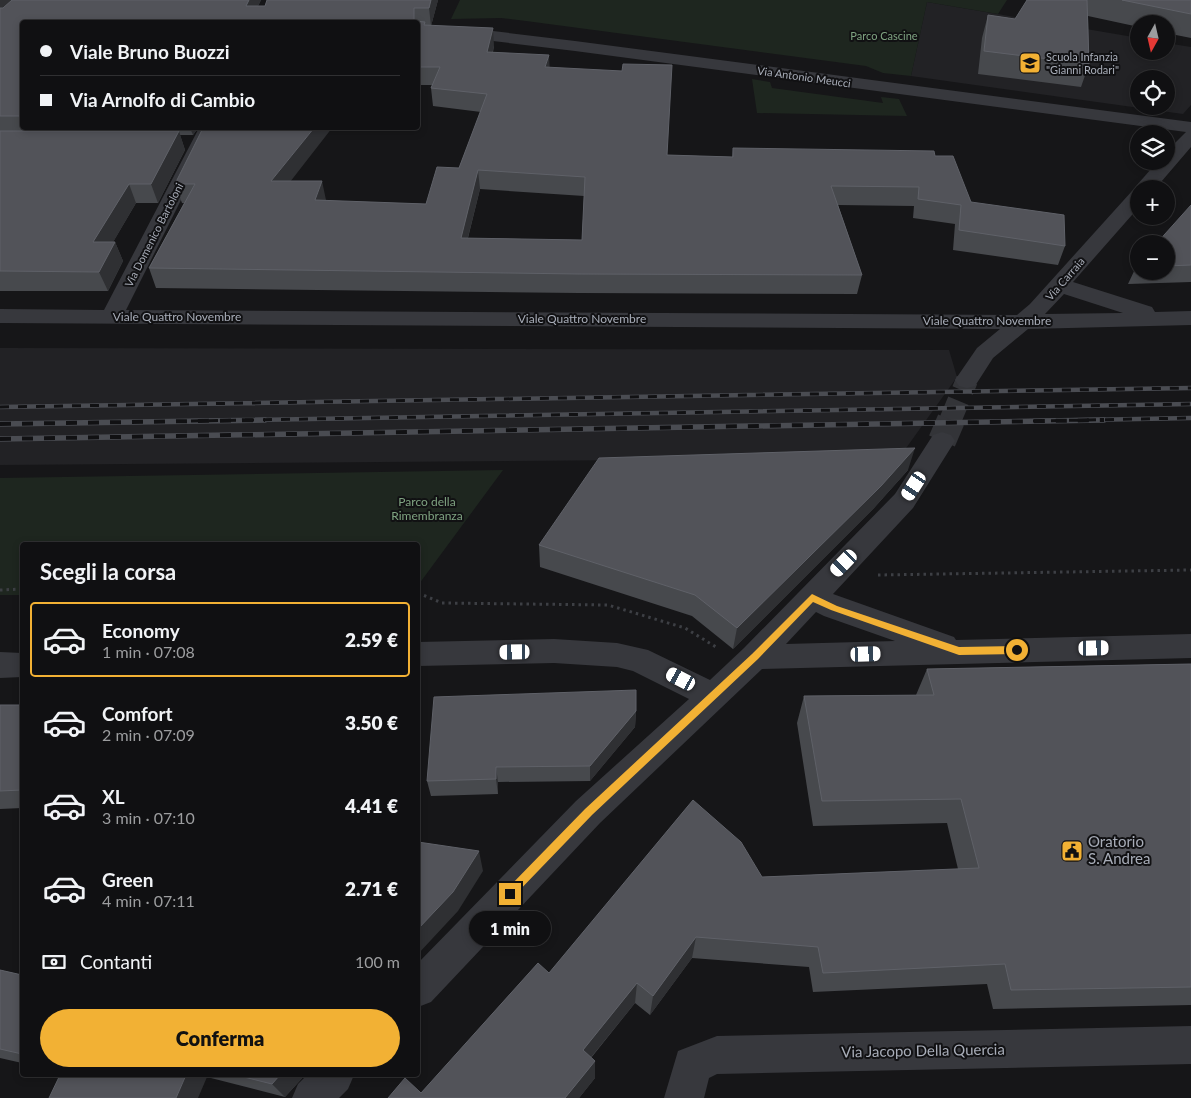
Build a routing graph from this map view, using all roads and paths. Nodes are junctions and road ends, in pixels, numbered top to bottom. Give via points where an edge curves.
1 (420, 32) edge
2 (1191, 127) edge
3 (1191, 136) edge
4 (197, 138) edge
5 (1152, 180) edge
6 (1130, 205) edge
7 (1059, 284) junction
8 (0, 316) edge
9 (112, 316) junction
10 (1165, 318) junction
11 (1191, 318) edge
12 (1024, 322) junction
13 (967, 380) tunnel mouth
14 (942, 441) tunnel mouth
15 (1191, 570) edge
16 (870, 575) dead end
17 (20, 589) edge
18 (0, 590) edge
19 (420, 594) edge
20 (812, 597) junction
21 (1191, 646) edge
22 (718, 648) dead end
23 (959, 651) junction
24 (420, 654) edge
25 (755, 657) junction
26 (0, 665) edge
27 (20, 665) edge
28 (712, 696) junction
29 (420, 987) edge
30 (1191, 1045) edge
31 (332, 1077) edge
32 (312, 1098) edge
33 (684, 1098) edge

1 - 2 street, Via Antonio Meucci via 500,36
3 - 5 street
4 - 9 street, Via Domenico Bartoloni
6 - 7 street, Via Carraia
7 - 10 street, Viale Quattro Novembre
7 - 12 street, Via Carraia
8 - 9 street, Viale Quattro Novembre
9 - 12 street, Viale Quattro Novembre
10 - 11 street, Viale Quattro Novembre
10 - 12 street, Viale Quattro Novembre
12 - 13 street, Via Carraia via 985,353
14 - 20 street via 904,501
15 - 16 path
17 - 18 path
19 - 22 path via 442,603 608,605 685,628
20 - 23 street via 834,608
20 - 25 street
21 - 23 street
23 - 25 street
24 - 28 street via 554,651 617,655 651,665
25 - 28 street
26 - 27 street
28 - 29 street via 588,812
30 - 33 street, Via Jacopo Della Quercia via 717,1055 692,1065
31 - 32 street

